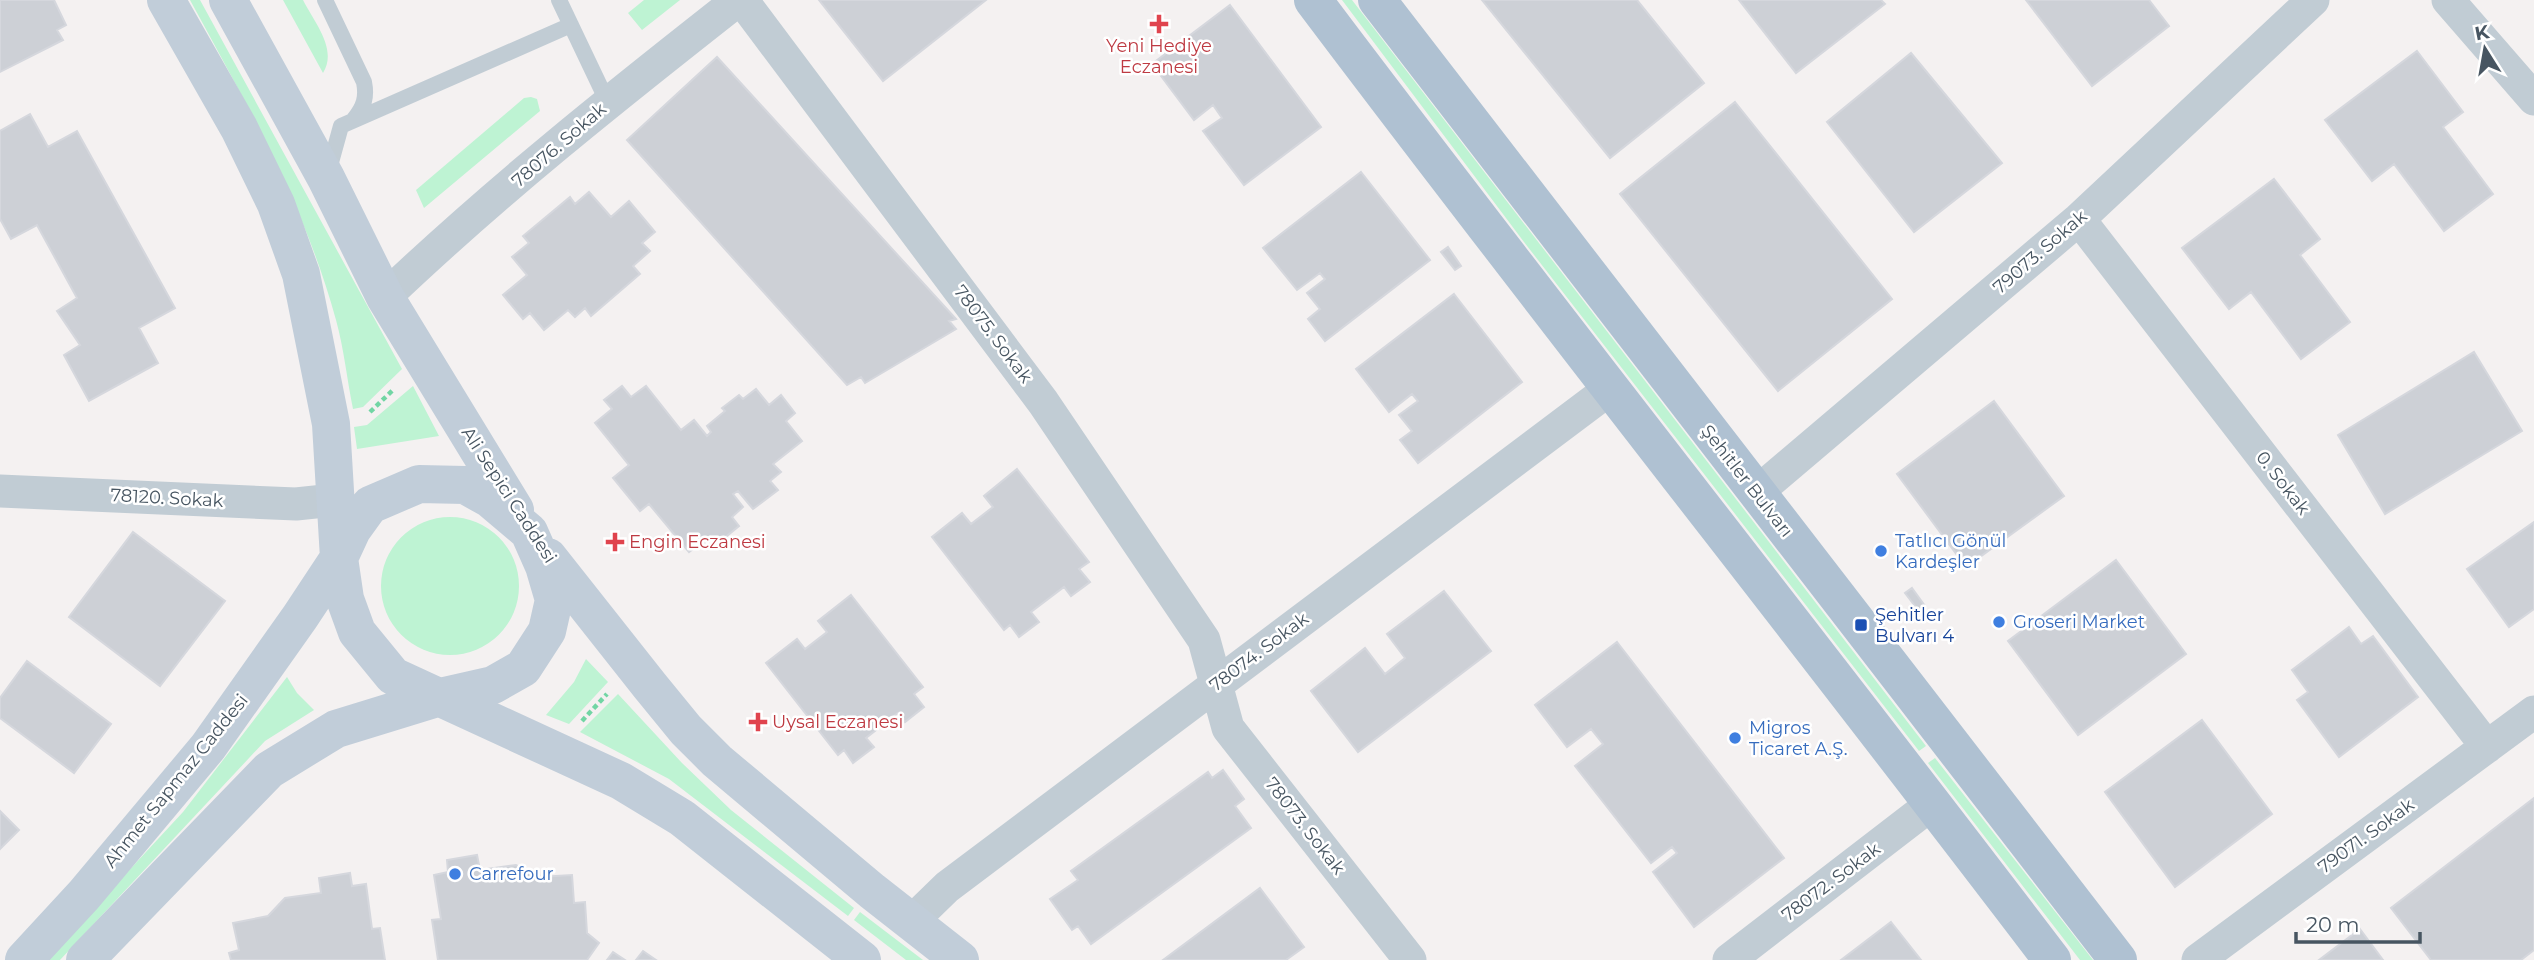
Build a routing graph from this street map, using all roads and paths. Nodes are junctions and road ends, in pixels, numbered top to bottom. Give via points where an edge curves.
1 (166, 0) edge
2 (228, 0) edge
3 (325, 0) edge
4 (559, 0) edge
5 (740, 0) edge
6 (1313, 0) edge
7 (1377, 0) edge
8 (2313, 0) edge
9 (2448, 0) edge
10 (570, 25) junction
11 (2534, 99) edge
12 (608, 103) junction
13 (354, 119) junction
14 (326, 178) junction
15 (2079, 219) junction
16 (385, 297) junction
17 (399, 384) dead end
18 (1611, 388) junction
19 (366, 416) dead end
20 (0, 491) edge
21 (1756, 493) junction
22 (334, 500) junction
23 (528, 532) junction
24 (339, 558) junction
25 (1215, 685) junction
26 (613, 687) dead end
27 (440, 697) junction
28 (2534, 712) edge
29 (574, 729) dead end
30 (2487, 747) junction
31 (1933, 803) junction
32 (911, 922) junction
33 (24, 960) edge
34 (85, 960) edge
35 (862, 960) edge
36 (960, 960) edge
37 (1410, 960) edge
38 (1729, 960) edge
39 (2052, 960) edge
40 (2118, 960) edge
41 (2198, 960) edge

1 - 22 main road via 239,128 276,204 301,274 331,424
2 - 14 main road, Ali Sepici Caddesi
3 - 13 lane via 364,82 364,102
4 - 10 lane
5 - 12 street, 78076. Sokak
5 - 25 street, 78075. Sokak via 1043,402 1204,639
6 - 18 main road
7 - 21 main road, Şehitler Bulvarı
8 - 15 street, 79073. Sokak
9 - 11 street
10 - 12 lane
10 - 13 lane
12 - 16 street, 78076. Sokak
13 - 14 lane via 341,126
14 - 16 main road, Ali Sepici Caddesi
15 - 21 street, 79073. Sokak
15 - 30 street, 0. Sokak
16 - 23 main road, Ali Sepici Caddesi
17 - 19 path
18 - 25 street, 78074. Sokak
18 - 31 main road
20 - 22 street, 78120. Sokak via 296,504
21 - 40 main road, Şehitler Bulvarı
22 - 24 main road
23 - 24 main road via 490,499 464,485 419,484 370,505
23 - 27 main road via 554,600 547,631 523,668 493,685
23 - 32 main road, Ali Sepici Caddesi via 694,737 727,770
24 - 27 main road via 345,599 357,632 393,676
24 - 33 main road, Ahmet Sapmaz Caddesi via 208,747
25 - 32 street, 78074. Sokak via 947,887
25 - 37 street, 78073. Sokak via 1228,728
26 - 29 path
27 - 34 main road via 336,729 270,770
27 - 35 main road via 621,781 682,818
28 - 30 street, 79071. Sokak
30 - 41 street, 79071. Sokak
31 - 38 street, 78072. Sokak
31 - 39 main road
32 - 36 main road, Ali Sepici Caddesi

